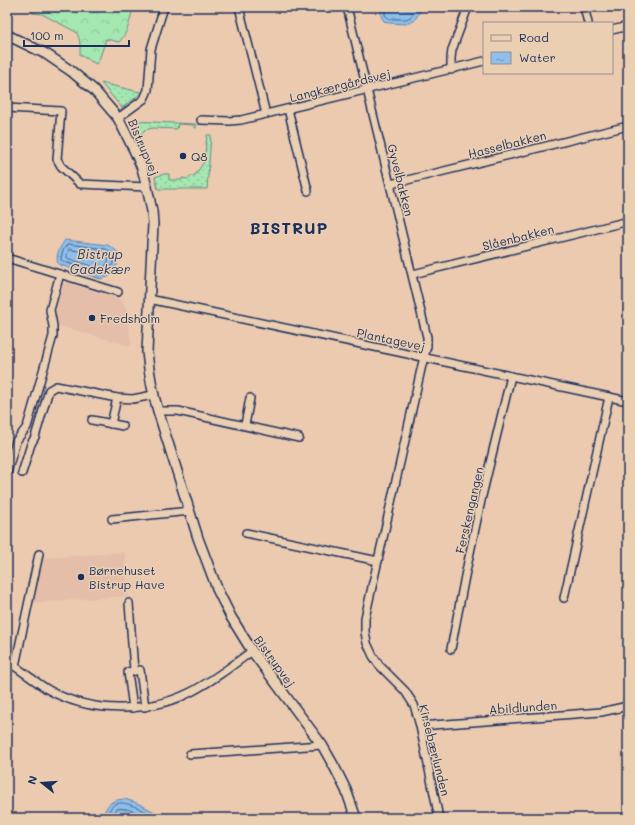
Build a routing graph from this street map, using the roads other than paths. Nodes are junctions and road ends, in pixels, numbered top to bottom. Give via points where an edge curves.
1 (164, 7) edge
2 (240, 7) edge
3 (348, 7) edge
4 (468, 7) edge
5 (584, 7) edge
6 (588, 22) edge
7 (628, 26) edge
8 (613, 30) edge
9 (7, 34) edge
10 (483, 61) edge
11 (451, 70) junction
12 (367, 90) junction
13 (7, 108) edge
14 (288, 109) junction
15 (266, 114) junction
16 (118, 118) junction
17 (200, 120) dead end
18 (628, 126) edge
19 (390, 184) junction
20 (148, 187) junction
21 (308, 191) dead end
22 (628, 222) edge
23 (7, 258) edge
24 (60, 274) junction
25 (413, 274) junction
26 (118, 292) dead end
27 (150, 299) junction
28 (424, 358) junction
29 (511, 376) junction
30 (153, 395) junction
31 (609, 397) junction
32 (117, 398) junction
33 (250, 398) dead end
34 (628, 401) edge
35 (158, 411) junction
36 (92, 420) dead end
37 (111, 424) junction
38 (123, 426) dead end
39 (245, 426) junction
40 (299, 438) dead end
41 (7, 473) edge
42 (22, 473) dead end
43 (190, 511) junction
44 (112, 520) dead end
45 (246, 533) dead end
46 (38, 554) dead end
47 (378, 561) junction
48 (564, 598) dead end
49 (129, 603) dead end
50 (451, 649) dead end
51 (252, 651) junction
52 (7, 661) edge
53 (15, 666) junction
54 (134, 671) junction
55 (628, 706) edge
56 (145, 707) junction
57 (133, 708) junction
58 (420, 726) junction
59 (322, 745) junction
60 (190, 754) dead end
61 (356, 818) edge
62 (440, 818) edge

1 - 16 street via 151,49 148,90 144,99
2 - 15 street
3 - 12 street, Gyvelbakken
4 - 11 street via 452,50
5 - 6 street
7 - 8 street
9 - 16 main road, Bistrupvej via 46,54 71,71 94,90
10 - 11 street, Langkærgårdsvej
11 - 12 street, Langkærgårdsvej
12 - 14 street, Langkærgårdsvej
12 - 19 street, Gyvelbakken
13 - 20 street via 61,111 57,159 80,184
14 - 15 street, Langkærgårdsvej
14 - 21 street
15 - 17 street, Langkærgårdsvej via 241,120
16 - 20 main road, Bistrupvej via 142,168
18 - 19 street, Hasselbakken
19 - 25 street, Gyvelbakken
20 - 27 main road, Bistrupvej via 153,224
22 - 25 street, Slåenbakken
23 - 24 street
24 - 26 street
24 - 41 street via 50,310 53,336 27,427 16,441
25 - 28 street, Gyvelbakken via 427,337
27 - 28 street, Plantagevej
27 - 30 main road, Bistrupvej via 147,352
28 - 29 street, Plantagevej
28 - 47 street, Kirsebærlunden
29 - 31 street, Plantagevej
29 - 50 street, Ferskengangen via 482,496
30 - 32 street via 133,399
30 - 35 main road, Bistrupvej
31 - 34 street, Plantagevej
31 - 48 street
32 - 37 street
32 - 42 street via 56,386 49,390
33 - 39 street
35 - 39 street via 178,411
35 - 43 main road, Bistrupvej
36 - 37 street
37 - 38 street
39 - 40 street
43 - 44 street
43 - 51 main road, Bistrupvej via 218,591
45 - 47 street
46 - 53 street
47 - 58 street, Kirsebærlunden via 365,618 367,643 379,665 405,691 414,705
49 - 54 street
51 - 56 street via 188,694
51 - 59 main road, Bistrupvej
52 - 53 street
53 - 57 street via 48,689 72,700 111,708
54 - 56 street via 140,670
54 - 57 street via 128,672
55 - 58 street, Abildlunden via 601,712
56 - 57 street
58 - 62 street, Kirsebærlunden
59 - 60 street
59 - 61 main road, Bistrupvej via 346,790

